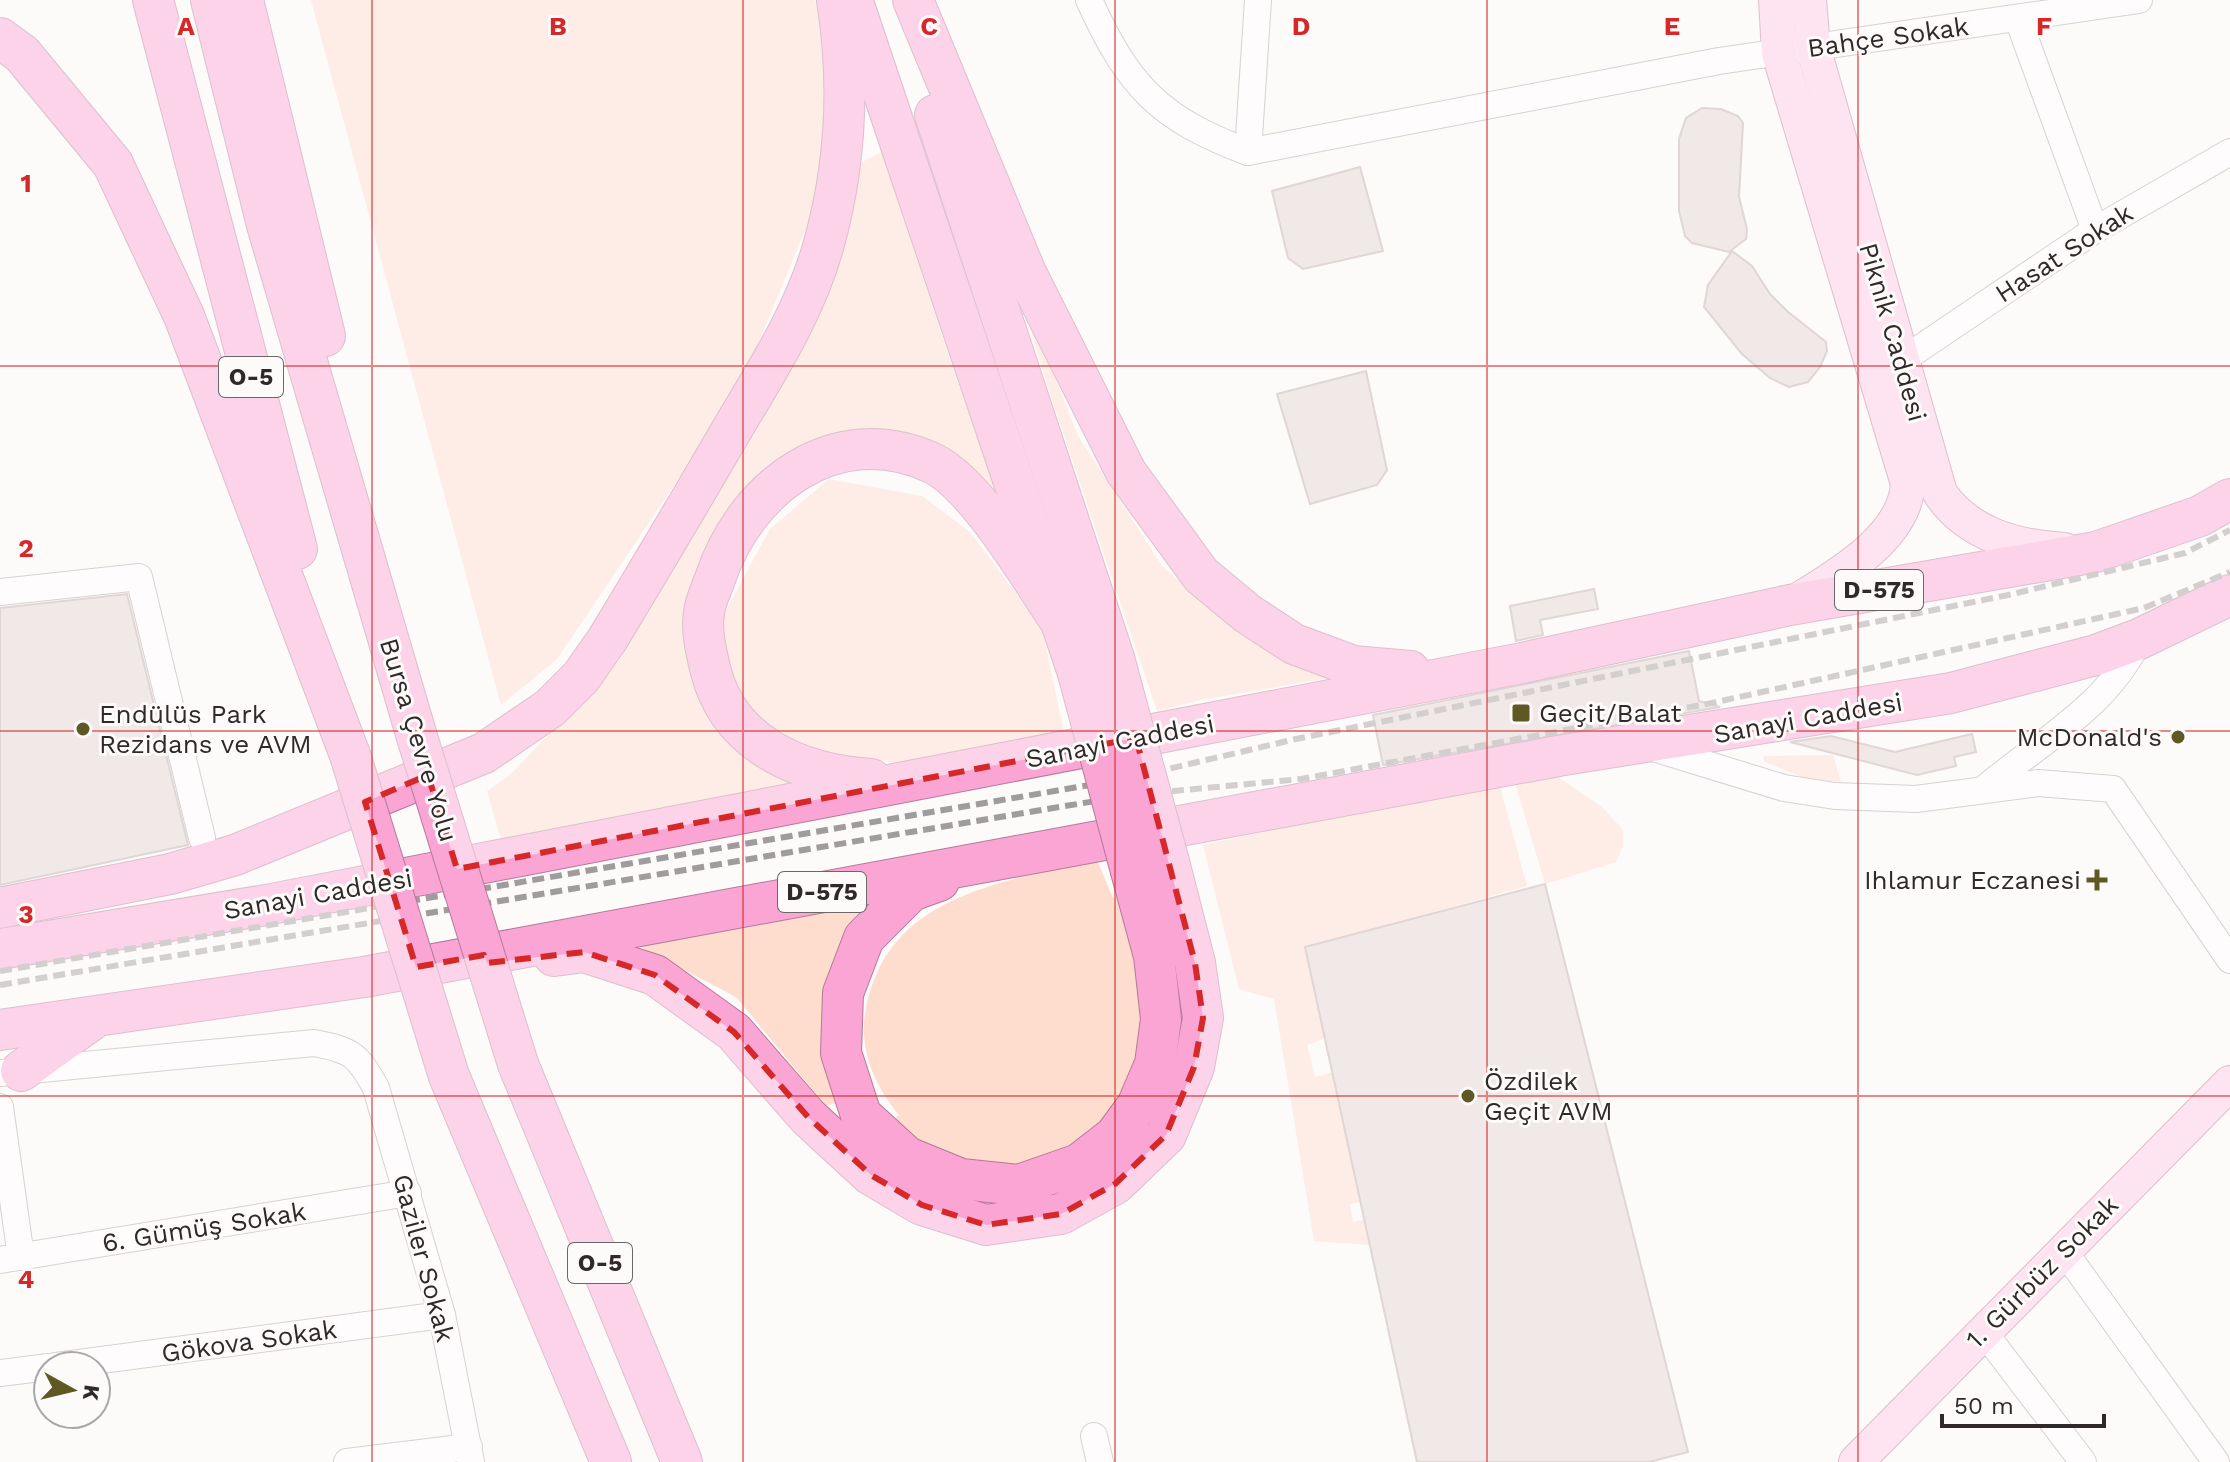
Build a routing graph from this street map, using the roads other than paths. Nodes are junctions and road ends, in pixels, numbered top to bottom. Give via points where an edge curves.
1 (153, 0) edge
2 (211, 0) edge
3 (243, 0) edge
4 (837, 0) edge
5 (852, 0) edge
6 (901, 0) edge
7 (913, 0) edge
8 (1089, 0) edge
9 (1258, 0) edge
10 (1776, 0) edge
11 (1809, 0) edge
12 (2139, 0) edge
13 (2018, 19) junction
14 (0, 38) edge
15 (1813, 47) junction
16 (1779, 53) junction
17 (1248, 152) junction
18 (2230, 152) edge
19 (2095, 230) junction
20 (1901, 361) junction
21 (2230, 499) edge
22 (2096, 552) junction
23 (0, 592) edge
24 (2230, 595) edge
25 (1790, 605) junction
26 (1061, 622) junction
27 (2139, 639) junction
28 (1522, 663) junction
29 (417, 737) junction
30 (1642, 745) junction
31 (350, 755) junction
32 (915, 782) junction
33 (1984, 789) junction
34 (202, 838) dead end
35 (1017, 856) junction
36 (0, 908) edge
37 (0, 949) edge
38 (2230, 960) edge
39 (364, 977) junction
40 (99, 1014) junction
41 (0, 1030) edge
42 (11, 1072) edge
43 (2230, 1083) edge
44 (0, 1107) edge
45 (408, 1193) junction
46 (2064, 1251) junction
47 (10, 1259) edge
48 (442, 1315) junction
49 (1983, 1331) junction
50 (112, 1359) edge
51 (32, 1369) edge
52 (0, 1373) edge
53 (470, 1454) edge
54 (347, 1462) edge
55 (611, 1462) edge
56 (682, 1462) edge
57 (1856, 1462) edge
58 (2083, 1462) edge
59 (2216, 1462) edge

1 - 31 highway, O-5
2 - 29 highway, Bursa Çevre Yolu / O-5 via 267,225
3 - 29 highway
4 - 36 highway via 846,84 843,137 835,197 808,288 754,392 581,677 550,708 484,753 235,855 170,874
5 - 26 highway
6 - 39 highway, bridge via 1114,658 1195,963 1203,1018 1194,1067 1166,1135 1115,1184 1061,1214 986,1225 922,1205 871,1175 808,1117 734,1032 655,975 584,952
7 - 28 highway via 1026,273 1126,472 1201,575 1294,644 1353,666 1418,671
8 - 17 street via 1117,56 1146,94 1194,130
9 - 17 street
10 - 16 main road, Piknik Caddesi
11 - 15 main road, Piknik Caddesi
12 - 13 street, Bahçe Sokak
13 - 15 street, Bahçe Sokak
13 - 19 street
14 - 31 highway via 22,54 113,164 184,316
15 - 16 street, Bahçe Sokak
15 - 20 main road, Piknik Caddesi
16 - 17 street, Bahçe Sokak
16 - 25 main road, Piknik Caddesi via 1908,484 1907,503 1881,536 1846,571
18 - 19 street, Hasat Sokak
19 - 20 street, Hasat Sokak
20 - 22 main road, Piknik Caddesi via 1940,493 1951,510 2024,548
21 - 22 highway, Sanayi Caddesi / D-575 via 2200,516
22 - 25 highway, Sanayi Caddesi / D-575
23 - 34 street via 139,577
24 - 27 highway, Sanayi Caddesi / D-575
25 - 28 highway, Sanayi Caddesi / D-575
26 - 32 highway via 985,510 934,464 873,450 813,460 778,482 747,513 721,561 704,614 714,687 731,717 752,741 790,762 833,777
26 - 35 highway, bridge via 1154,956 1161,1019 1155,1064 1137,1106 1115,1136 1079,1164 1019,1185 961,1179 907,1157 861,1115 841,1053 843,993 864,938 911,891
27 - 30 highway, Sanayi Caddesi / D-575 via 2051,669 1965,690
27 - 33 street via 2125,670 2106,690
28 - 32 highway, Sanayi Caddesi / D-575
29 - 56 highway, Bursa Çevre Yolu / O-5, bridge via 518,1064
30 - 33 street via 1784,788 1835,796 1916,799
30 - 35 highway, Sanayi Caddesi / D-575
31 - 55 highway, O-5, bridge via 449,1076
32 - 37 highway, Sanayi Caddesi / D-575 via 266,905
33 - 38 street via 2038,783 2113,789
35 - 39 highway, Sanayi Caddesi / D-575
39 - 40 highway, Sanayi Caddesi / D-575
40 - 41 highway, Sanayi Caddesi / D-575
40 - 42 highway
42 - 45 street, Gaziler Sokak via 314,1043 342,1048 360,1060 376,1088
43 - 46 main road, 1. Gürbüz Sokak
44 - 47 street
45 - 47 street, 6. Gümüş Sokak
45 - 48 street, Gaziler Sokak
46 - 49 main road, 1. Gürbüz Sokak
46 - 59 street
48 - 50 street, Gökova Sokak
48 - 53 street, Gaziler Sokak
49 - 57 main road, 1. Gürbüz Sokak
49 - 58 street
51 - 52 street
53 - 54 street

